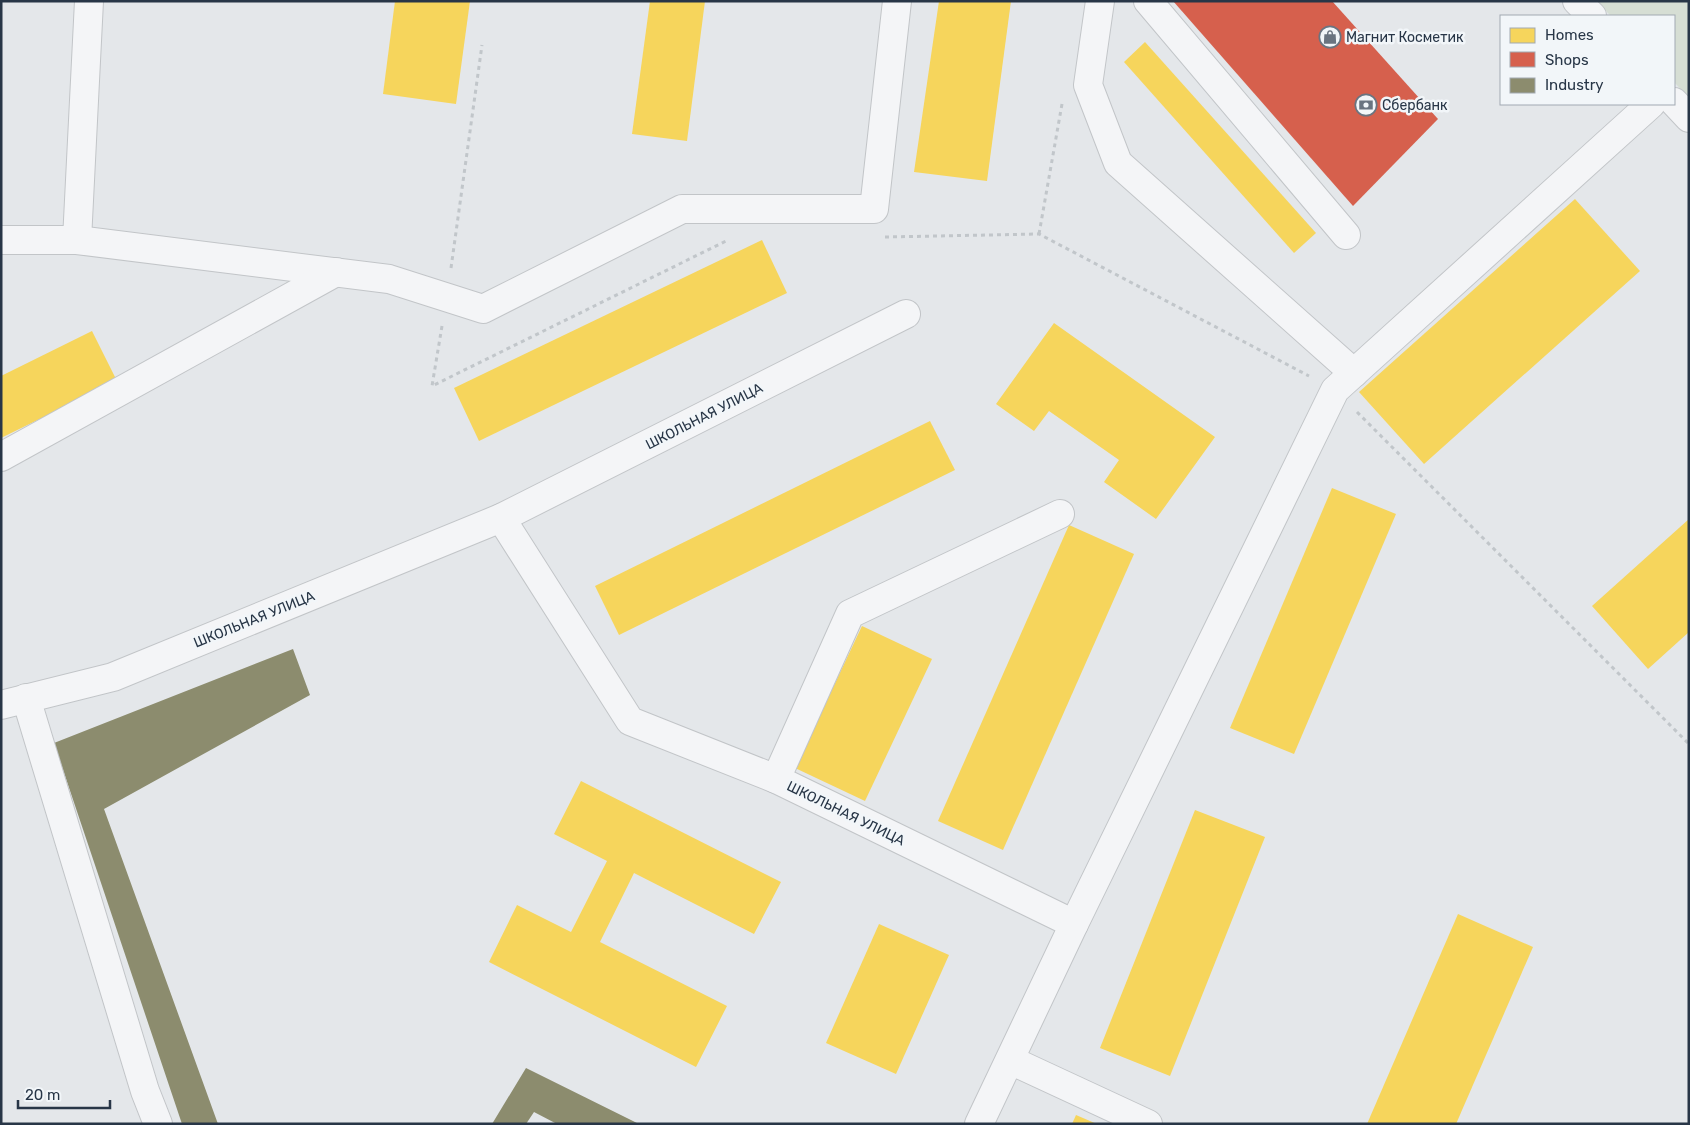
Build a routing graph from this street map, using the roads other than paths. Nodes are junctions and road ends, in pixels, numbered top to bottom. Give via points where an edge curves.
1 (89, 1) edge
2 (896, 1) edge
3 (1100, 1) edge
4 (1148, 1) edge
5 (1577, 1) edge
6 (1591, 15) edge
7 (1675, 103) edge
8 (1650, 105) edge
9 (1689, 118) edge
10 (1346, 235) dead end
11 (1, 240) edge
12 (76, 240) junction
13 (336, 272) junction
14 (906, 314) dead end
15 (1345, 382) junction
16 (1, 457) edge
17 (1060, 514) dead end
18 (502, 518) junction
19 (14, 701) edge
20 (776, 779) junction
21 (1074, 924) junction
22 (1010, 1060) junction
23 (158, 1124) edge
24 (979, 1124) edge
25 (1148, 1124) edge

1 - 12 street
2 - 13 street via 874,209 682,209 483,309 390,278
3 - 15 street via 1088,85 1118,163
4 - 10 street
5 - 6 street
7 - 9 street
8 - 15 street
11 - 12 street
12 - 13 street
13 - 16 street
14 - 18 street, ШКОЛЬНАЯ УЛИЦА
15 - 21 street
17 - 20 street via 850,614
18 - 19 street, ШКОЛЬНАЯ УЛИЦА via 114,677
18 - 20 street, ШКОЛЬНАЯ УЛИЦА via 630,721
19 - 23 street
20 - 21 street, ШКОЛЬНАЯ УЛИЦА
21 - 22 street
22 - 24 street
22 - 25 street

